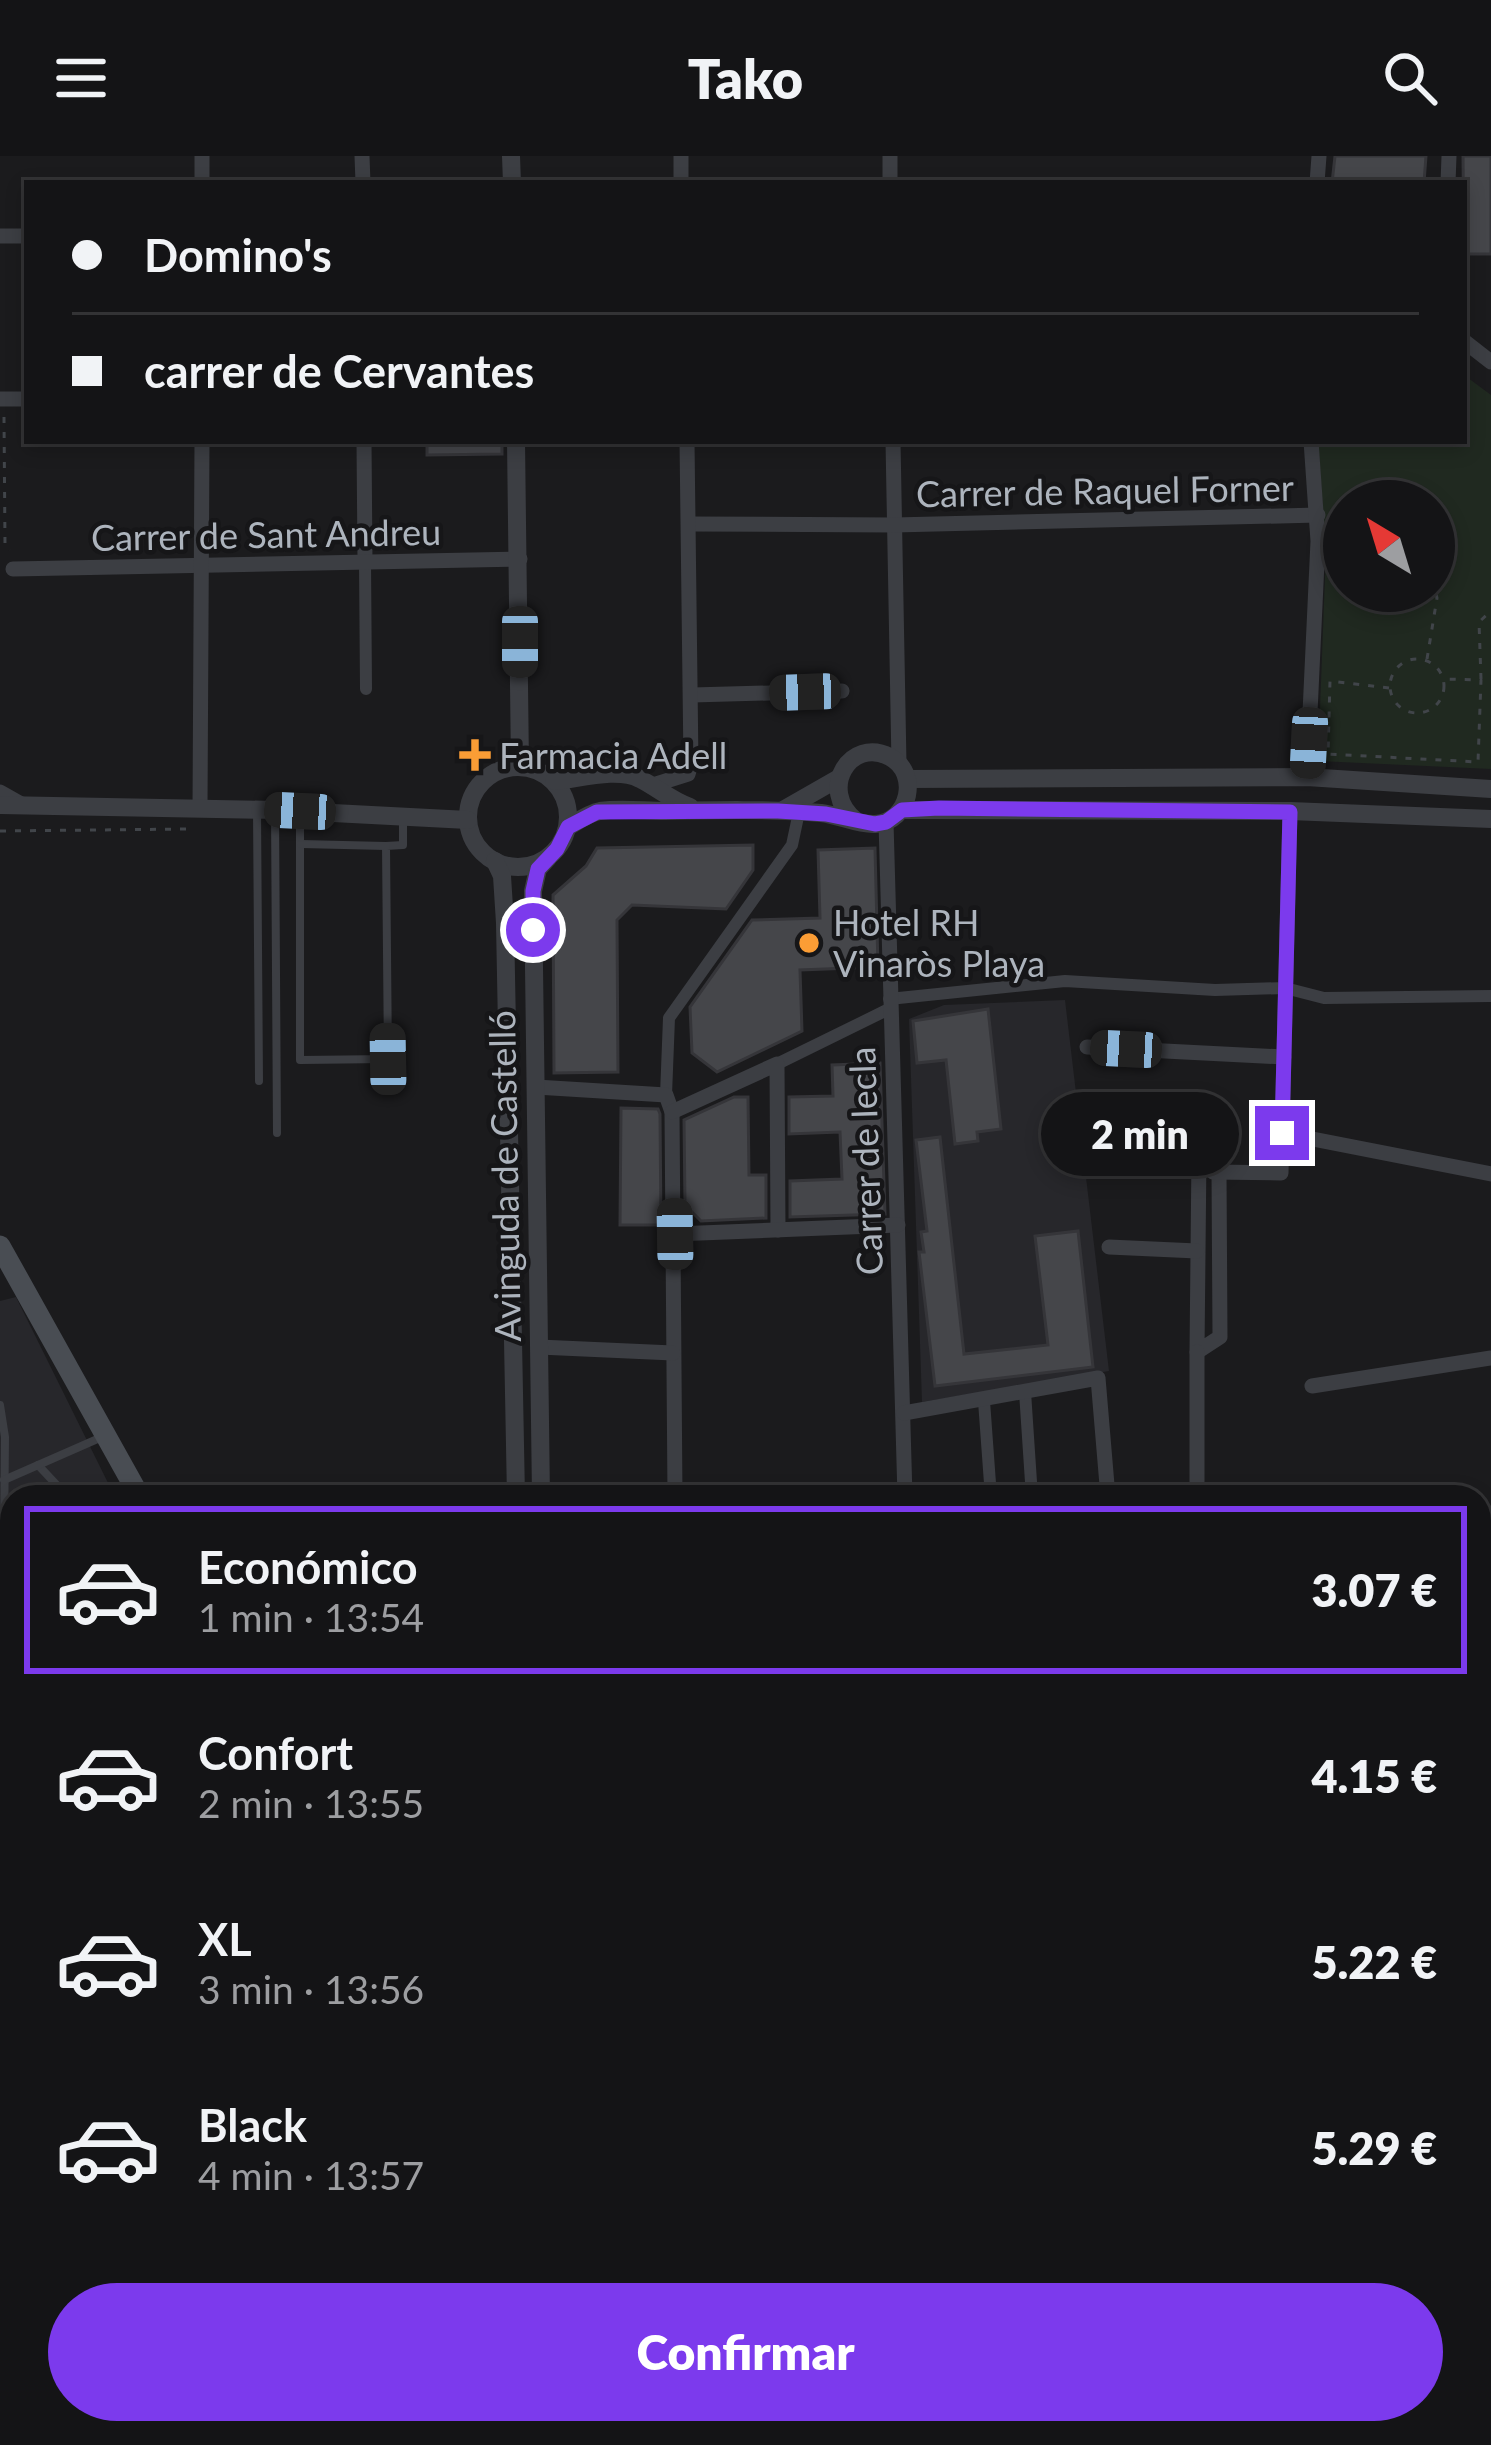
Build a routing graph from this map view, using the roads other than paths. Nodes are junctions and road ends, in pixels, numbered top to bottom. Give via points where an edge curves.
1 (1467, 342) edge
2 (1491, 362) edge
3 (202, 444) edge
4 (364, 444) edge
5 (516, 444) edge
6 (687, 444) edge
7 (893, 444) edge
8 (1311, 444) edge
9 (1318, 515) junction
10 (688, 524) junction
11 (894, 524) junction
12 (520, 559) junction
13 (13, 561) road end
14 (365, 561) junction
15 (202, 565) junction
16 (366, 688) dead end
17 (842, 691) dead end
18 (692, 695) junction
19 (520, 766) junction
20 (903, 772) junction
21 (1307, 777) junction
22 (839, 778) junction
23 (554, 781) junction
24 (650, 786) junction
25 (1462, 786) junction
26 (1491, 789) edge
27 (0, 792) edge
28 (23, 805) junction
29 (200, 808) junction
30 (0, 809) edge
31 (266, 809) junction
32 (701, 810) junction
33 (300, 811) junction
34 (789, 812) junction
35 (1290, 812) junction
36 (403, 816) junction
37 (894, 816) junction
38 (1443, 817) junction
39 (1491, 819) edge
40 (468, 820) junction
41 (856, 820) junction
42 (568, 827) junction
43 (301, 844) junction
44 (386, 846) junction
45 (548, 858) junction
46 (495, 862) junction
47 (1286, 988) junction
48 (1491, 996) edge
49 (889, 1004) junction
50 (1087, 1047) dead end
51 (1284, 1057) junction
52 (777, 1064) junction
53 (259, 1081) dead end
54 (536, 1087) junction
55 (669, 1103) junction
56 (277, 1132) dead end
57 (1282, 1133) junction
58 (1093, 1142) dead end
59 (1198, 1172) junction
60 (1219, 1172) junction
61 (1491, 1174) edge
62 (898, 1226) junction
63 (778, 1230) junction
64 (675, 1234) junction
65 (0, 1246) edge
66 (1109, 1247) dead end
67 (1198, 1251) junction
68 (539, 1347) junction
69 (1197, 1352) junction
70 (673, 1353) junction
71 (1491, 1358) edge
72 (1312, 1386) dead end
73 (1025, 1392) junction
74 (984, 1401) junction
75 (0, 1405) edge
76 (904, 1413) junction
77 (106, 1435) junction
78 (38, 1465) junction
79 (4, 1480) junction
80 (4, 1485) edge
81 (57, 1485) edge
82 (132, 1485) edge
83 (516, 1485) edge
84 (541, 1485) edge
85 (675, 1485) edge
86 (905, 1485) edge
87 (990, 1485) edge
88 (1031, 1485) edge
89 (1107, 1485) edge
90 (1198, 1485) edge

1 - 2 street
3 - 15 street
4 - 14 street
5 - 12 street
6 - 10 street
7 - 11 street
8 - 9 street
9 - 11 street, Carrer de Raquel Forner
9 - 21 street
10 - 11 street, Carrer de Raquel Forner
10 - 18 street
11 - 20 street
12 - 14 street, Carrer de Sant Andreu
12 - 19 street
13 - 15 street, Carrer de Sant Andreu
14 - 15 street, Carrer de Sant Andreu
14 - 16 street
15 - 29 street
17 - 18 street
18 - 24 street via 688,774
19 - 23 street
19 - 40 street via 477,788
20 - 21 street
20 - 22 street via 889,757 865,754
20 - 37 street
21 - 25 street
22 - 34 street
22 - 41 street via 840,802
23 - 24 street via 625,774
23 - 42 street
24 - 32 street
25 - 26 street
25 - 38 street via 1470,805
27 - 28 street
28 - 29 street
28 - 30 street
29 - 31 street
31 - 33 street
31 - 53 lane
31 - 56 lane
32 - 34 street
32 - 42 street via 597,812
33 - 36 street
33 - 43 lane
34 - 41 street
34 - 55 street via 792,845 669,1018
35 - 37 street
35 - 38 street
35 - 47 street
36 - 40 street
36 - 44 lane via 403,845
37 - 41 street
37 - 49 street, Carrer de Iecla
38 - 39 street
40 - 46 street via 476,844
42 - 45 street
43 - 44 lane
43 - 44 lane via 301,1060 388,1059
45 - 46 street via 522,867
45 - 54 street, Avinguda de Castelló via 533,891
46 - 83 street, Avinguda de Castelló via 506,923
47 - 48 street via 1324,998
47 - 49 street via 1066,981
47 - 51 street
49 - 52 street
49 - 62 street, Carrer de Iecla
50 - 51 street
51 - 57 street
52 - 55 street
52 - 63 street
54 - 55 street
54 - 68 street, Avinguda de Castelló
55 - 64 street
57 - 60 street via 1281,1173
57 - 61 street
58 - 59 street via 1199,1154
59 - 60 street
59 - 67 street
60 - 69 street via 1220,1337
62 - 63 street
62 - 76 street, Carrer de Iecla
63 - 64 street
64 - 70 street
65 - 77 main road
66 - 67 street
67 - 69 street
68 - 70 street
68 - 84 street, Avinguda de Castelló
69 - 90 street
70 - 85 street
71 - 72 street
73 - 74 street
73 - 88 street
73 - 89 street via 1098,1378
74 - 76 street
74 - 87 street
75 - 79 lane
76 - 86 street, Carrer de Iecla
77 - 78 lane
77 - 82 main road
78 - 79 lane
78 - 81 lane
79 - 80 lane

